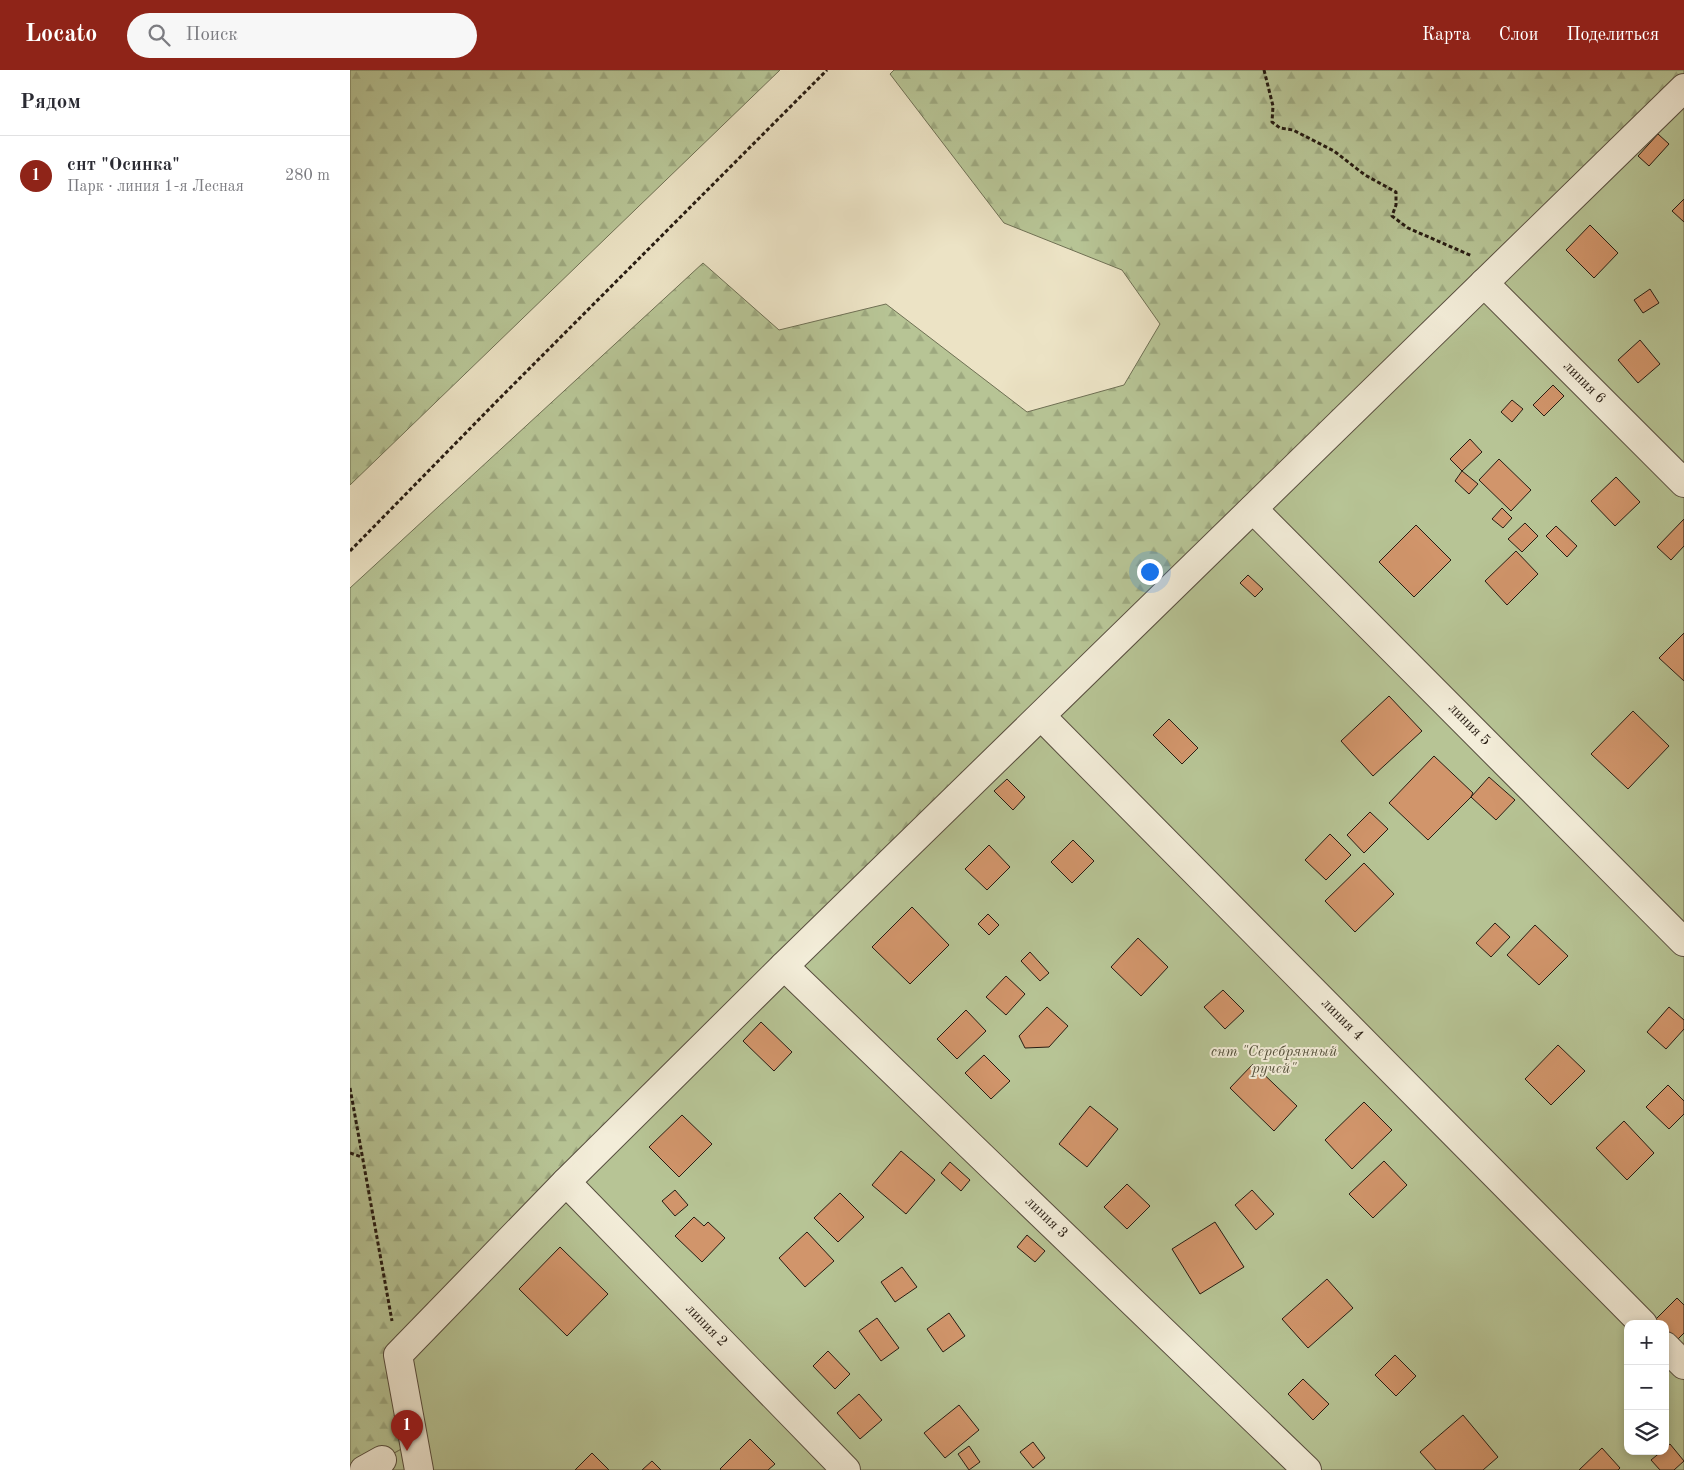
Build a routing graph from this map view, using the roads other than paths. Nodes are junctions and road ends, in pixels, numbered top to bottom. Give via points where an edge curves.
1 (1684, 88) edge
2 (1490, 278) junction
3 (1684, 483) edge
4 (1253, 509) junction
5 (1041, 716) junction
6 (1684, 942) edge
7 (784, 966) junction
8 (566, 1182) junction
9 (1639, 1320) edge
10 (1669, 1350) edge
11 (1684, 1365) edge
12 (419, 1470) edge
13 (846, 1470) edge
14 (1307, 1470) edge

1 - 2 street
2 - 3 street, линия 6
2 - 4 street
4 - 5 street
4 - 6 street, линия 5
5 - 7 street
5 - 9 street, линия 4
7 - 8 street
7 - 14 street, линия 3
8 - 12 street via 398,1355
8 - 13 street, линия 2
10 - 11 street

